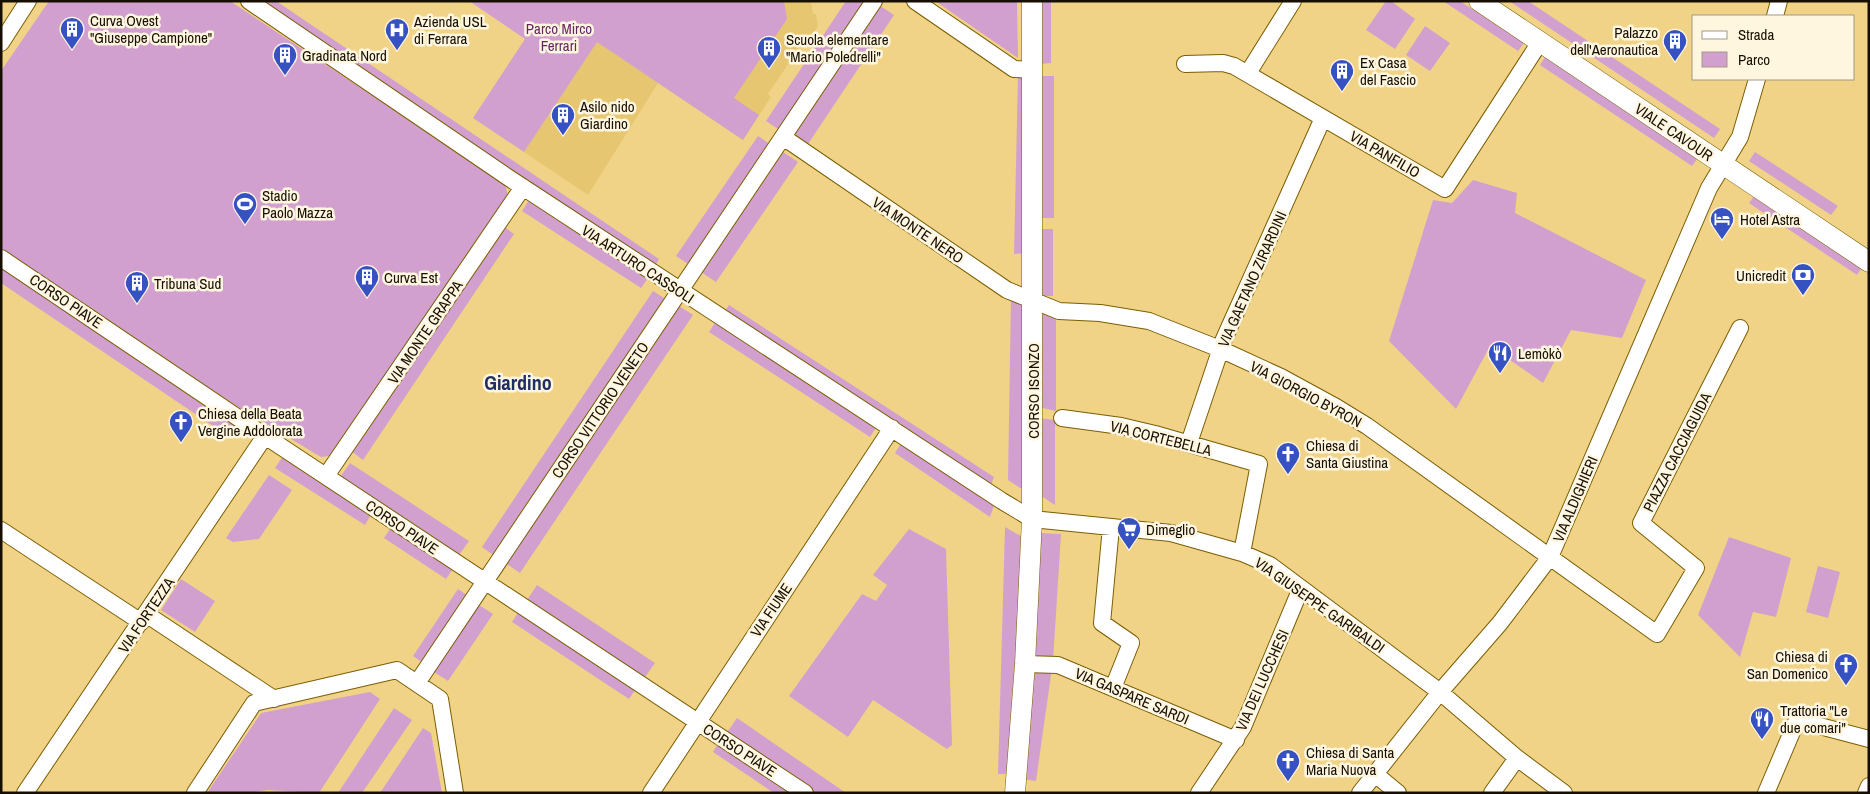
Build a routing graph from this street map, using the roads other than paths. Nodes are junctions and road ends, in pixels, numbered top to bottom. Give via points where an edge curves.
1 (28, 1) edge
2 (249, 1) edge
3 (874, 1) edge
4 (915, 1) edge
5 (1032, 1) edge
6 (1293, 1) edge
7 (1479, 1) edge
8 (1779, 1) edge
9 (1775, 15) edge
10 (1540, 42) junction
11 (1, 43) edge
12 (1185, 64) dead end
13 (1033, 70) junction
14 (1248, 73) junction
15 (1757, 80) edge
16 (1323, 118) junction
17 (783, 138) junction
18 (1723, 165) junction
19 (523, 187) junction
20 (1, 258) edge
21 (1869, 262) edge
22 (680, 291) junction
23 (1033, 300) junction
24 (1059, 311) joint
25 (1740, 328) dead end
26 (1220, 350) junction
27 (1062, 418) dead end
28 (892, 428) junction
29 (265, 436) junction
30 (1189, 443) junction
31 (326, 476) junction
32 (1032, 519) junction
33 (1111, 527) junction
34 (1, 530) edge
35 (1242, 553) junction
36 (1550, 557) junction
37 (485, 581) junction
38 (1301, 588) junction
39 (144, 618) junction
40 (1657, 634) joint
41 (1025, 664) junction
42 (417, 683) junction
43 (1113, 688) junction
44 (1440, 692) junction
45 (274, 699) junction
46 (697, 722) junction
47 (1869, 739) edge
48 (1236, 740) junction
49 (1517, 758) junction
50 (1375, 774) junction
51 (1869, 786) edge
52 (1013, 788) edge
53 (25, 793) edge
54 (195, 793) edge
55 (455, 793) edge
56 (651, 793) edge
57 (805, 793) edge
58 (1199, 793) edge
59 (1360, 793) edge
60 (1398, 793) edge
61 (1492, 793) edge
62 (1564, 793) edge
63 (1766, 793) edge
64 (1866, 793) edge

1 - 11 street
2 - 19 street, VIA ARTURO CASSOLI
3 - 17 street, CORSO VITTORIO VENETO
4 - 13 street via 1014,69
5 - 13 street, CORSO ISONZO
6 - 14 street
7 - 10 street, VIALE CAVOUR
8 - 9 street
10 - 16 street, VIA PANFILIO via 1445,189
10 - 18 street, VIALE CAVOUR
12 - 14 street, VIA PANFILIO via 1223,63
13 - 23 street, CORSO ISONZO
14 - 16 street, VIA PANFILIO
15 - 18 street, VIA ALDIGHIERI via 1740,137
16 - 26 street, VIA GAETANO ZIRARDINI
17 - 22 street, CORSO VITTORIO VENETO
17 - 23 street, VIA MONTE NERO via 1007,290
18 - 21 street, VIALE CAVOUR
18 - 36 street, VIA ALDIGHIERI via 1709,188
19 - 22 street, VIA ARTURO CASSOLI
19 - 31 street, VIA MONTE GRAPPA
20 - 29 street, CORSO PIAVE
22 - 28 street, VIA ARTURO CASSOLI
22 - 37 street, CORSO VITTORIO VENETO
23 - 24 street, VIA MONTE NERO
23 - 32 street, CORSO ISONZO
24 - 26 street, VIA GIORGIO BYRON via 1100,313 1149,321
25 - 40 street, PIAZZA CACCIAGUIDA via 1641,523 1696,568
26 - 30 street, VIA GAETANO ZIRARDINI
26 - 36 street, VIA GIORGIO BYRON via 1281,377 1367,426
27 - 30 street, VIA CORTEBELLA via 1121,426
28 - 32 street, VIA ARTURO CASSOLI
28 - 46 street, VIA FIUME
29 - 31 street, CORSO PIAVE
29 - 39 street, VIA FORTEZZA
30 - 35 street, VIA CORTEBELLA via 1259,464
31 - 37 street, CORSO PIAVE
32 - 33 street, VIA GIUSEPPE GARIBALDI
32 - 41 street, CORSO ISONZO
33 - 35 street, VIA GIUSEPPE GARIBALDI via 1171,533
33 - 43 street via 1102,623 1131,643
34 - 39 street
35 - 38 street, VIA GIUSEPPE GARIBALDI via 1270,565
36 - 40 street, VIA GIORGIO BYRON
36 - 44 street, VIA ALDIGHIERI via 1500,623
37 - 42 street, CORSO VITTORIO VENETO
37 - 46 street, CORSO PIAVE
38 - 44 street, VIA GIUSEPPE GARIBALDI
38 - 48 street, VIA DEI LUCCHESI
39 - 45 street
39 - 53 street, VIA FORTEZZA
41 - 43 street, VIA GASPARE SARDI via 1058,665
41 - 52 street, CORSO ISONZO
42 - 45 street via 397,670
42 - 55 street via 440,699
43 - 48 street, VIA GASPARE SARDI
44 - 49 street, VIA GIUSEPPE GARIBALDI
44 - 50 street, VIA ALDIGHIERI
45 - 54 street via 254,703
46 - 56 street, VIA FIUME
46 - 57 street, CORSO PIAVE
47 - 63 street via 1797,720
48 - 58 street, VIA DEI LUCCHESI
49 - 61 street
49 - 62 street, VIA GIUSEPPE GARIBALDI
50 - 59 street, VIA ALDIGHIERI
50 - 60 street
51 - 64 street

